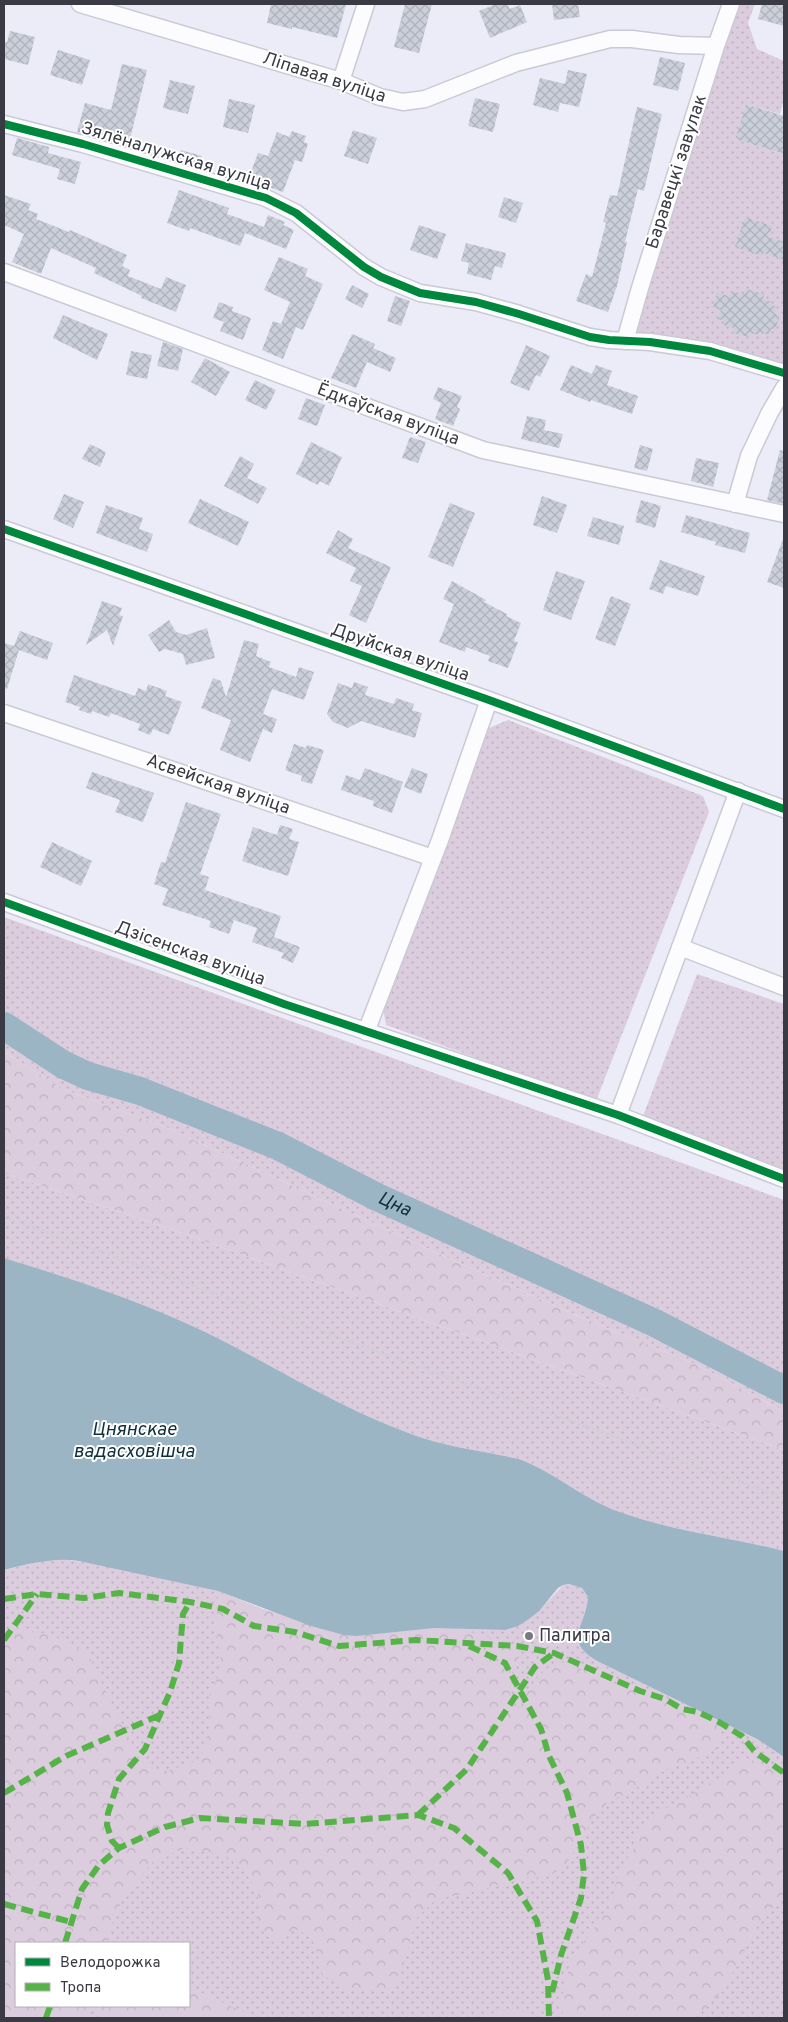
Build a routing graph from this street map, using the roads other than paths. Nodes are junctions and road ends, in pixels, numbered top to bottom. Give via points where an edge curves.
1 (80, 4) edge
2 (366, 4) edge
3 (731, 4) edge
4 (716, 46) junction
5 (341, 81) junction
6 (4, 124) edge
7 (4, 272) edge
8 (625, 341) junction
9 (784, 373) edge
10 (782, 395) edge
11 (735, 504) junction
12 (784, 514) edge
13 (4, 529) edge
14 (489, 700) junction
15 (4, 712) edge
16 (738, 791) junction
17 (784, 809) edge
18 (433, 858) junction
19 (4, 902) edge
20 (680, 947) junction
21 (784, 987) edge
22 (366, 1032) junction
23 (618, 1116) junction
24 (784, 1179) edge

1 - 5 street, Ліпавая вуліца
2 - 5 street
3 - 4 street, Баравецкі завулак
4 - 5 street, Ліпавая вуліца via 610,39 516,63 425,99 403,102 380,97
4 - 8 street, Баравецкі завулак
6 - 8 street, Зялёналужская вуліца via 266,198 296,213 364,267 413,290 476,302 590,337
7 - 11 street, Ёдкаўская вуліца via 483,450
8 - 9 street, Зялёналужская вуліца via 710,351
10 - 11 street via 749,456
11 - 12 street, Ёдкаўская вуліца
13 - 14 street, Друйская вуліца
14 - 16 street, Друйская вуліца
14 - 18 street
15 - 18 street, Асвейская вуліца
16 - 17 street, Друйская вуліца
16 - 20 street
18 - 22 street
19 - 22 street, Дзісенская вуліца
20 - 21 street
20 - 23 street
22 - 23 street, Дзісенская вуліца
23 - 24 street, Дзісенская вуліца

